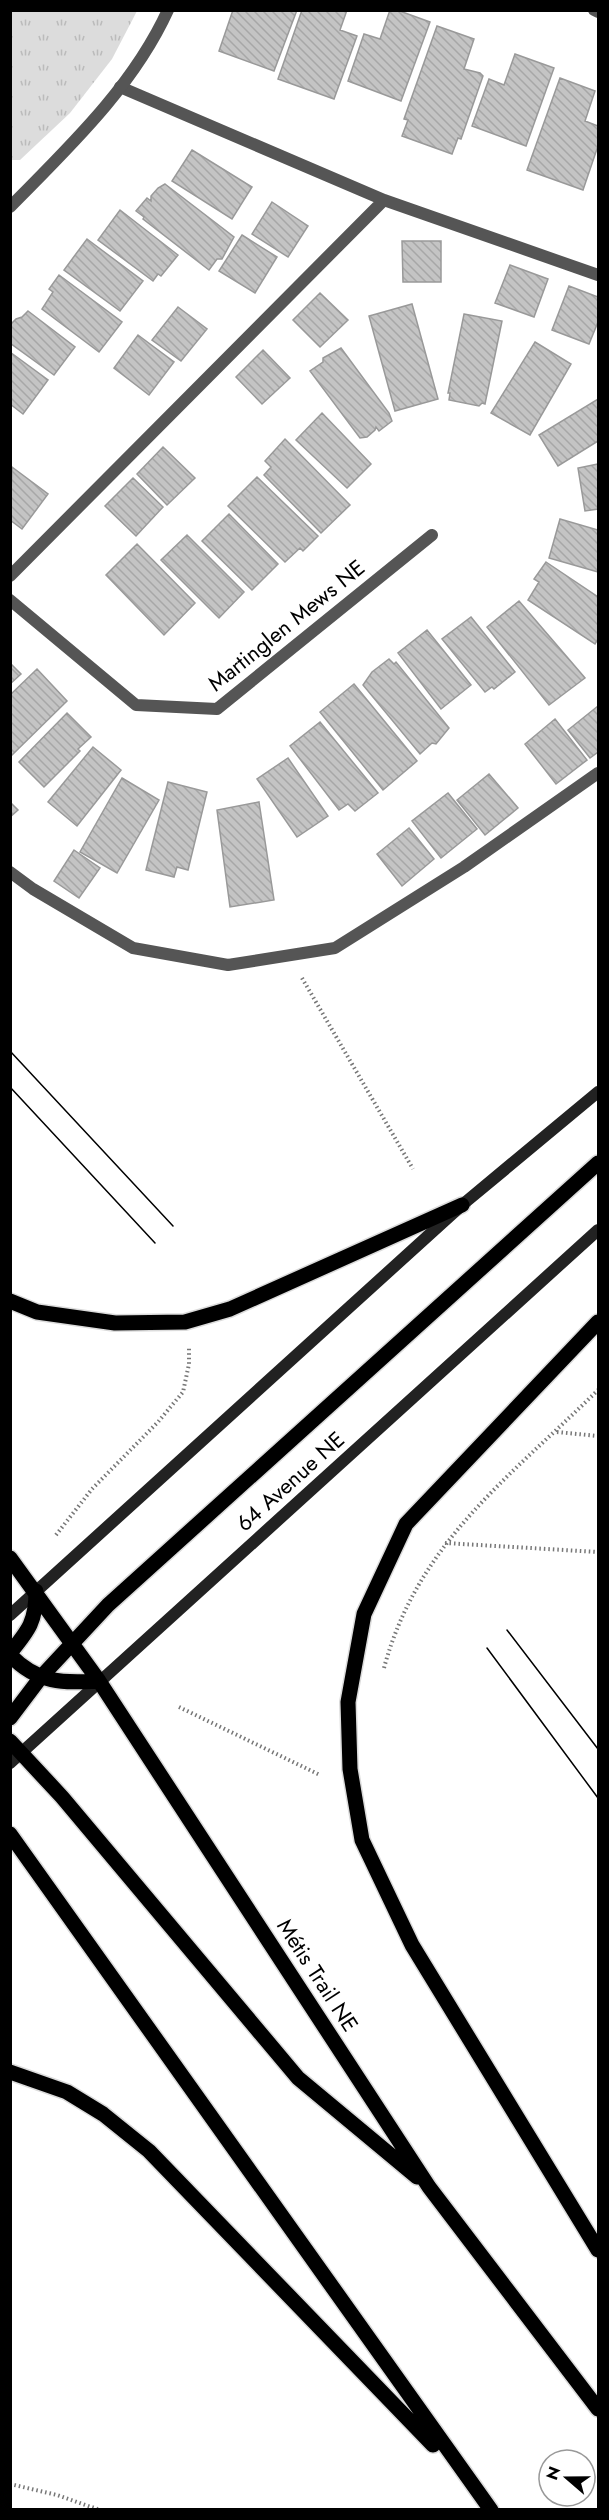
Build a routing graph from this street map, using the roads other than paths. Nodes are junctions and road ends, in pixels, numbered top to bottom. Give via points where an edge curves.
1 (168, 10) edge
2 (594, 10) edge
3 (598, 12) edge
4 (120, 87) junction
5 (384, 200) junction
6 (10, 207) edge
7 (598, 275) edge
8 (432, 535) dead end
9 (10, 576) edge
10 (10, 600) edge
11 (598, 773) edge
12 (10, 872) edge
13 (598, 1092) edge
14 (598, 1163) edge
15 (462, 1205) junction
16 (598, 1230) edge
17 (10, 1301) edge
18 (598, 1322) edge
19 (10, 1558) edge
20 (36, 1591) junction
21 (10, 1615) edge
22 (73, 1643) junction
23 (10, 1654) edge
24 (41, 1677) junction
25 (99, 1681) junction
26 (10, 1718) edge
27 (10, 1741) edge
28 (22, 1752) junction
29 (10, 1763) edge
30 (10, 1833) edge
31 (10, 2072) edge
32 (429, 2187) junction
33 (598, 2250) edge
34 (598, 2409) edge
35 (470, 2483) junction
36 (491, 2510) edge

1 - 4 street
2 - 3 street
4 - 5 street
4 - 6 street
5 - 7 street
5 - 9 street
8 - 10 street, Martinglen Mews NE via 217,709 136,705
11 - 12 street via 464,867 335,948 228,965 133,948
13 - 15 main road
14 - 22 main road via 108,1605
15 - 17 main road via 230,1309 185,1322 115,1323 37,1312
15 - 20 main road
16 - 25 main road, 64 Avenue NE
18 - 33 main road via 406,1524 364,1614 348,1702 350,1769 362,1840 412,1945
19 - 20 main road, Métis Trail NE
20 - 21 main road
20 - 22 main road, Métis Trail NE
20 - 23 main road via 36,1612 26,1634
22 - 24 main road
22 - 25 main road, Métis Trail NE
23 - 24 main road via 22,1667
24 - 25 main road via 62,1683
24 - 26 main road
25 - 28 main road, 64 Avenue NE
25 - 32 main road, Métis Trail NE
27 - 28 main road
28 - 29 main road, 64 Avenue NE
28 - 32 main road via 298,2078
30 - 35 main road
31 - 35 main road via 67,2092 103,2114 149,2151
32 - 34 main road, Métis Trail NE
35 - 36 main road

